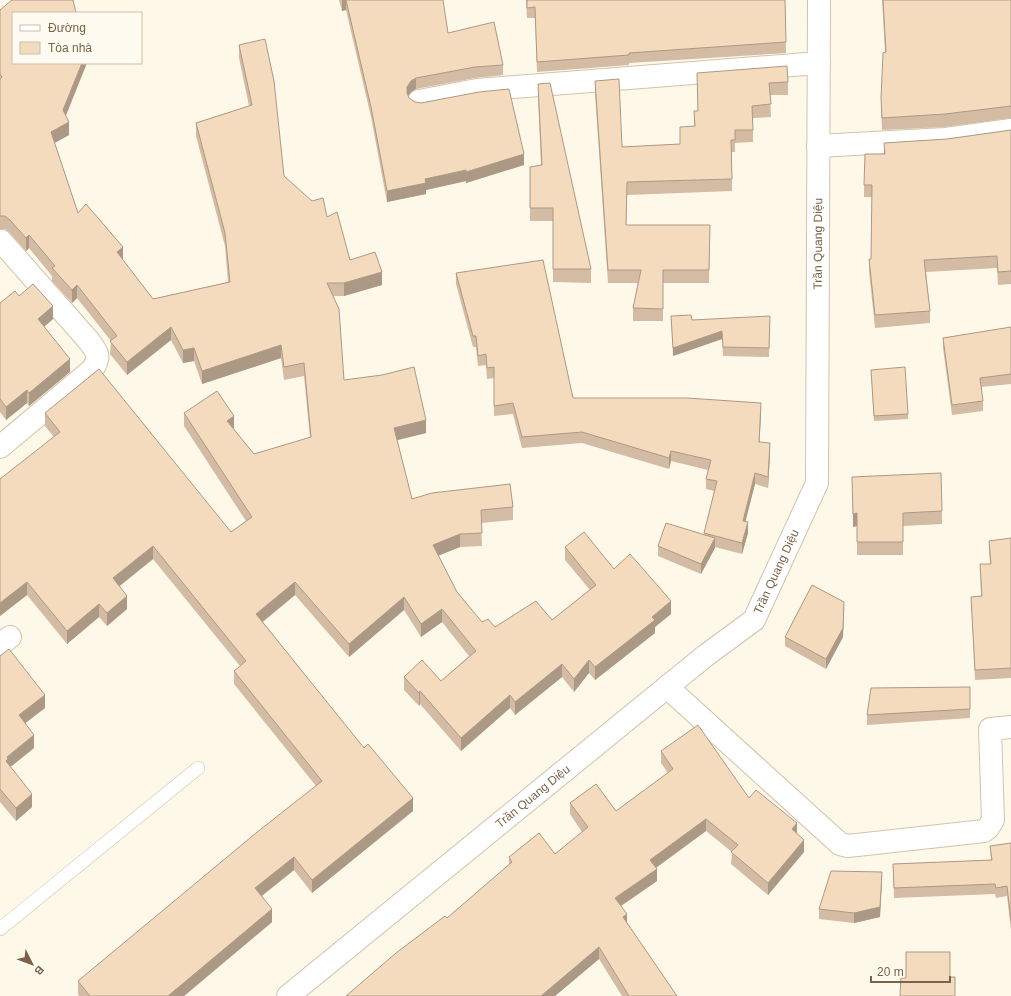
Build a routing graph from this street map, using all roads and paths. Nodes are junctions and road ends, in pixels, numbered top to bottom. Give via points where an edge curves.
1 (819, 0) edge
2 (819, 63) junction
3 (419, 100) dead end
4 (1011, 130) edge
5 (818, 146) junction
6 (1, 241) dead end
7 (0, 447) edge
8 (667, 687) junction
9 (1011, 727) edge
10 (198, 768) dead end
11 (0, 929) edge
12 (288, 996) edge

1 - 2 street, Trần Quang Diệu
2 - 3 street via 484,90
2 - 5 street, Trần Quang Diệu
4 - 5 street via 946,139
5 - 8 street, Trần Quang Diệu via 817,483 754,620
6 - 7 street via 89,341 97,352 98,360 92,370
8 - 9 street via 840,844 848,846 984,831 993,820 990,729
8 - 12 street, Trần Quang Diệu
10 - 11 lane

